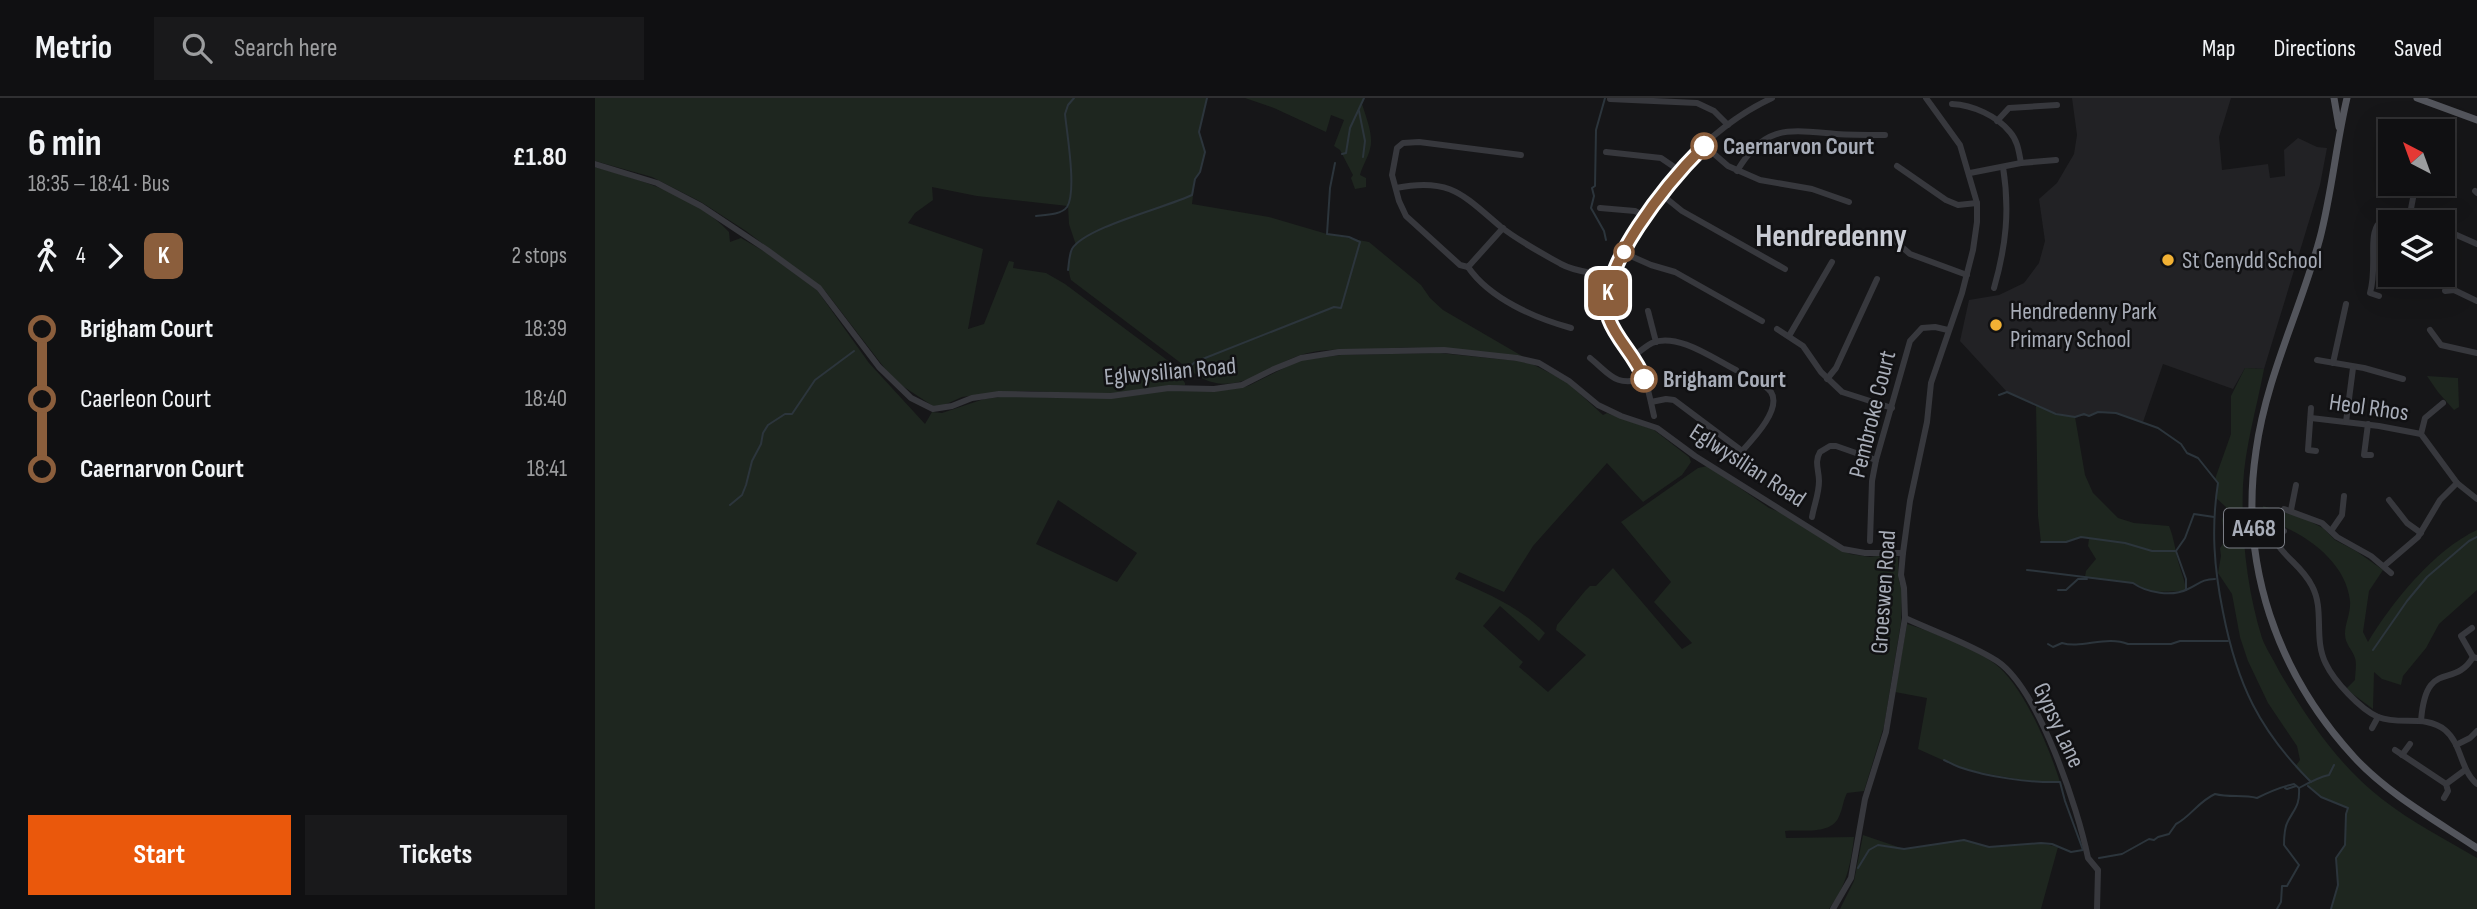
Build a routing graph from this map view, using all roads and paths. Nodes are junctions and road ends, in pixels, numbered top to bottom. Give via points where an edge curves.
1 (1772, 98) edge
2 (1926, 98) edge
3 (2334, 98) edge
4 (2347, 98) edge
5 (2417, 98) edge
6 (1609, 99) edge
7 (1952, 104) dead end
8 (2057, 105) dead end
9 (2477, 120) edge
10 (1997, 121) junction
11 (1728, 125) junction
12 (2340, 131) junction
13 (1885, 135) dead end
14 (1705, 146) junction
15 (1606, 152) dead end
16 (1521, 155) dead end
17 (2056, 160) dead end
18 (2021, 163) junction
19 (595, 164) edge
20 (1897, 166) dead end
21 (2003, 167) junction
22 (1737, 171) junction
23 (1680, 172) junction
24 (1970, 173) junction
25 (1396, 188) junction
26 (1661, 194) junction
27 (1849, 202) dead end
28 (1977, 202) junction
29 (1600, 208) dead end
30 (1645, 216) junction
31 (2378, 223) edge
32 (1503, 228) junction
33 (1886, 233) dead end
34 (2455, 234) edge
35 (2477, 244) edge
36 (1624, 253) junction
37 (1832, 262) dead end
38 (1468, 267) junction
39 (1785, 269) dead end
40 (1966, 275) junction
41 (1613, 278) junction
42 (1877, 279) dead end
43 (1994, 288) dead end
44 (2445, 291) dead end
45 (2379, 296) dead end
46 (2477, 301) edge
47 (2346, 304) dead end
48 (1648, 311) dead end
49 (1762, 321) dead end
50 (1571, 328) dead end
51 (1777, 329) dead end
52 (1948, 330) junction
53 (2430, 330) dead end
54 (1789, 336) junction
55 (1655, 342) junction
56 (2477, 353) edge
57 (1634, 356) junction
58 (1590, 358) dead end
59 (2317, 360) dead end
60 (2333, 363) junction
61 (2353, 368) junction
62 (2399, 368) dead end
63 (1736, 370) dead end
64 (2393, 376) junction
65 (1747, 377) dead end
66 (1644, 379) junction
67 (1827, 379) junction
68 (2403, 379) dead end
69 (2433, 400) dead end
70 (1651, 402) junction
71 (1892, 408) junction
72 (2311, 408) dead end
73 (1654, 415) dead end
74 (2311, 418) junction
75 (2346, 422) junction
76 (2368, 424) junction
77 (2421, 434) junction
78 (2308, 450) dead end
79 (1742, 451) junction
80 (2364, 455) dead end
81 (1876, 460) junction
82 (1759, 480) dead end
83 (2457, 483) junction
84 (2296, 485) dead end
85 (2477, 499) edge
86 (2333, 502) dead end
87 (2394, 502) dead end
88 (1812, 517) dead end
89 (2284, 531) dead end
90 (2331, 531) junction
91 (2421, 533) junction
92 (1870, 541) dead end
93 (1903, 553) junction
94 (2384, 566) junction
95 (2391, 573) dead end
96 (1905, 618) junction
97 (2472, 628) dead end
98 (2475, 658) edge
99 (2378, 717) junction
100 (2421, 721) junction
101 (2372, 728) dead end
102 (2477, 731) edge
103 (2410, 744) dead end
104 (2456, 745) junction
105 (2465, 771) junction
106 (2447, 784) junction
107 (2477, 784) edge
108 (2444, 798) dead end
109 (2477, 848) edge
110 (1833, 909) edge
111 (2097, 909) edge

1 - 11 street
2 - 24 street, Groeswen Road via 1960,145
3 - 12 main road, A468
4 - 12 main road, A468
5 - 9 main road
6 - 11 street via 1697,103
7 - 10 street via 1969,105
8 - 10 street via 2009,108
10 - 18 street via 2011,133
11 - 14 street
12 - 109 main road, A468 via 2320,238 2268,398 2256,451 2252,509 2260,588 2272,628 2296,678 2355,758 2396,794
13 - 22 street via 1781,131 1755,146
14 - 22 street
14 - 23 street
15 - 23 street via 1661,158
16 - 25 street via 1403,143 1394,162
17 - 18 street
18 - 21 street
19 - 93 street, Eglwysilian Road via 657,183 767,250 819,288 879,367 911,398 933,409 999,394 1111,396 1170,388 1214,389 1242,385 1301,358 1339,352 1444,350 1517,358 1560,374 1598,405 1657,428 1843,549
20 - 28 street via 1958,205
21 - 24 street
21 - 43 street via 2008,211
22 - 27 street
23 - 26 street
24 - 28 street, Groeswen Road
25 - 32 street via 1446,187 1468,198
25 - 38 street via 1406,216 1460,265
26 - 30 street
26 - 39 street via 1682,211
28 - 40 street, Groeswen Road
29 - 30 street
30 - 36 street
31 - 45 street via 2370,293
32 - 38 street
32 - 41 street via 1567,267
33 - 40 street via 1910,254
34 - 35 street
36 - 41 street
36 - 49 street via 1675,272
37 - 54 street
38 - 50 street via 1484,285 1511,303
40 - 52 street, Groeswen Road
41 - 57 street via 1609,318
42 - 67 street
44 - 46 street via 2454,290
47 - 60 street
48 - 55 street
51 - 54 street
52 - 71 street, Pembroke Court via 1929,327 1913,335
52 - 93 street, Groeswen Road via 1931,383
53 - 56 street via 2441,345
54 - 67 street via 1803,346
55 - 57 street
55 - 63 street via 1679,341
57 - 66 street
58 - 66 street via 1618,381
59 - 60 street
60 - 61 street
61 - 64 street
61 - 75 street
62 - 64 street
64 - 68 street
65 - 79 street via 1769,390 1774,405
66 - 70 street
67 - 71 street via 1851,396
69 - 77 street via 2441,405 2425,418
70 - 73 street
70 - 79 street via 1674,400
71 - 81 street, Pembroke Court
72 - 74 street, Heol Rhos
74 - 75 street, Heol Rhos
74 - 78 street, Heol Rhos
75 - 76 street, Heol Rhos
76 - 77 street, Heol Rhos
76 - 80 street
77 - 83 street
79 - 82 street
81 - 88 street via 1836,446 1820,452
81 - 92 street, Pembroke Court
83 - 85 street
83 - 91 street via 2440,500
84 - 90 street via 2288,509
86 - 90 street via 2344,500 2342,515
87 - 91 street via 2407,523
89 - 99 street via 2271,530 2274,542 2302,570 2315,591 2321,651 2330,673
90 - 94 street
91 - 94 street
93 - 96 street, Groeswen Road
94 - 95 street
96 - 110 street, Groeswen Road via 1886,732 1865,799 1851,878
96 - 111 street, Gypsy Lane via 1999,662 2025,691 2052,745 2088,858 2098,870
97 - 98 street via 2457,638
98 - 100 street via 2430,686
99 - 100 street
99 - 101 street
100 - 104 street via 2448,732
102 - 104 street
103 - 106 street via 2399,752
104 - 105 street
105 - 106 street
105 - 107 street
106 - 108 street

